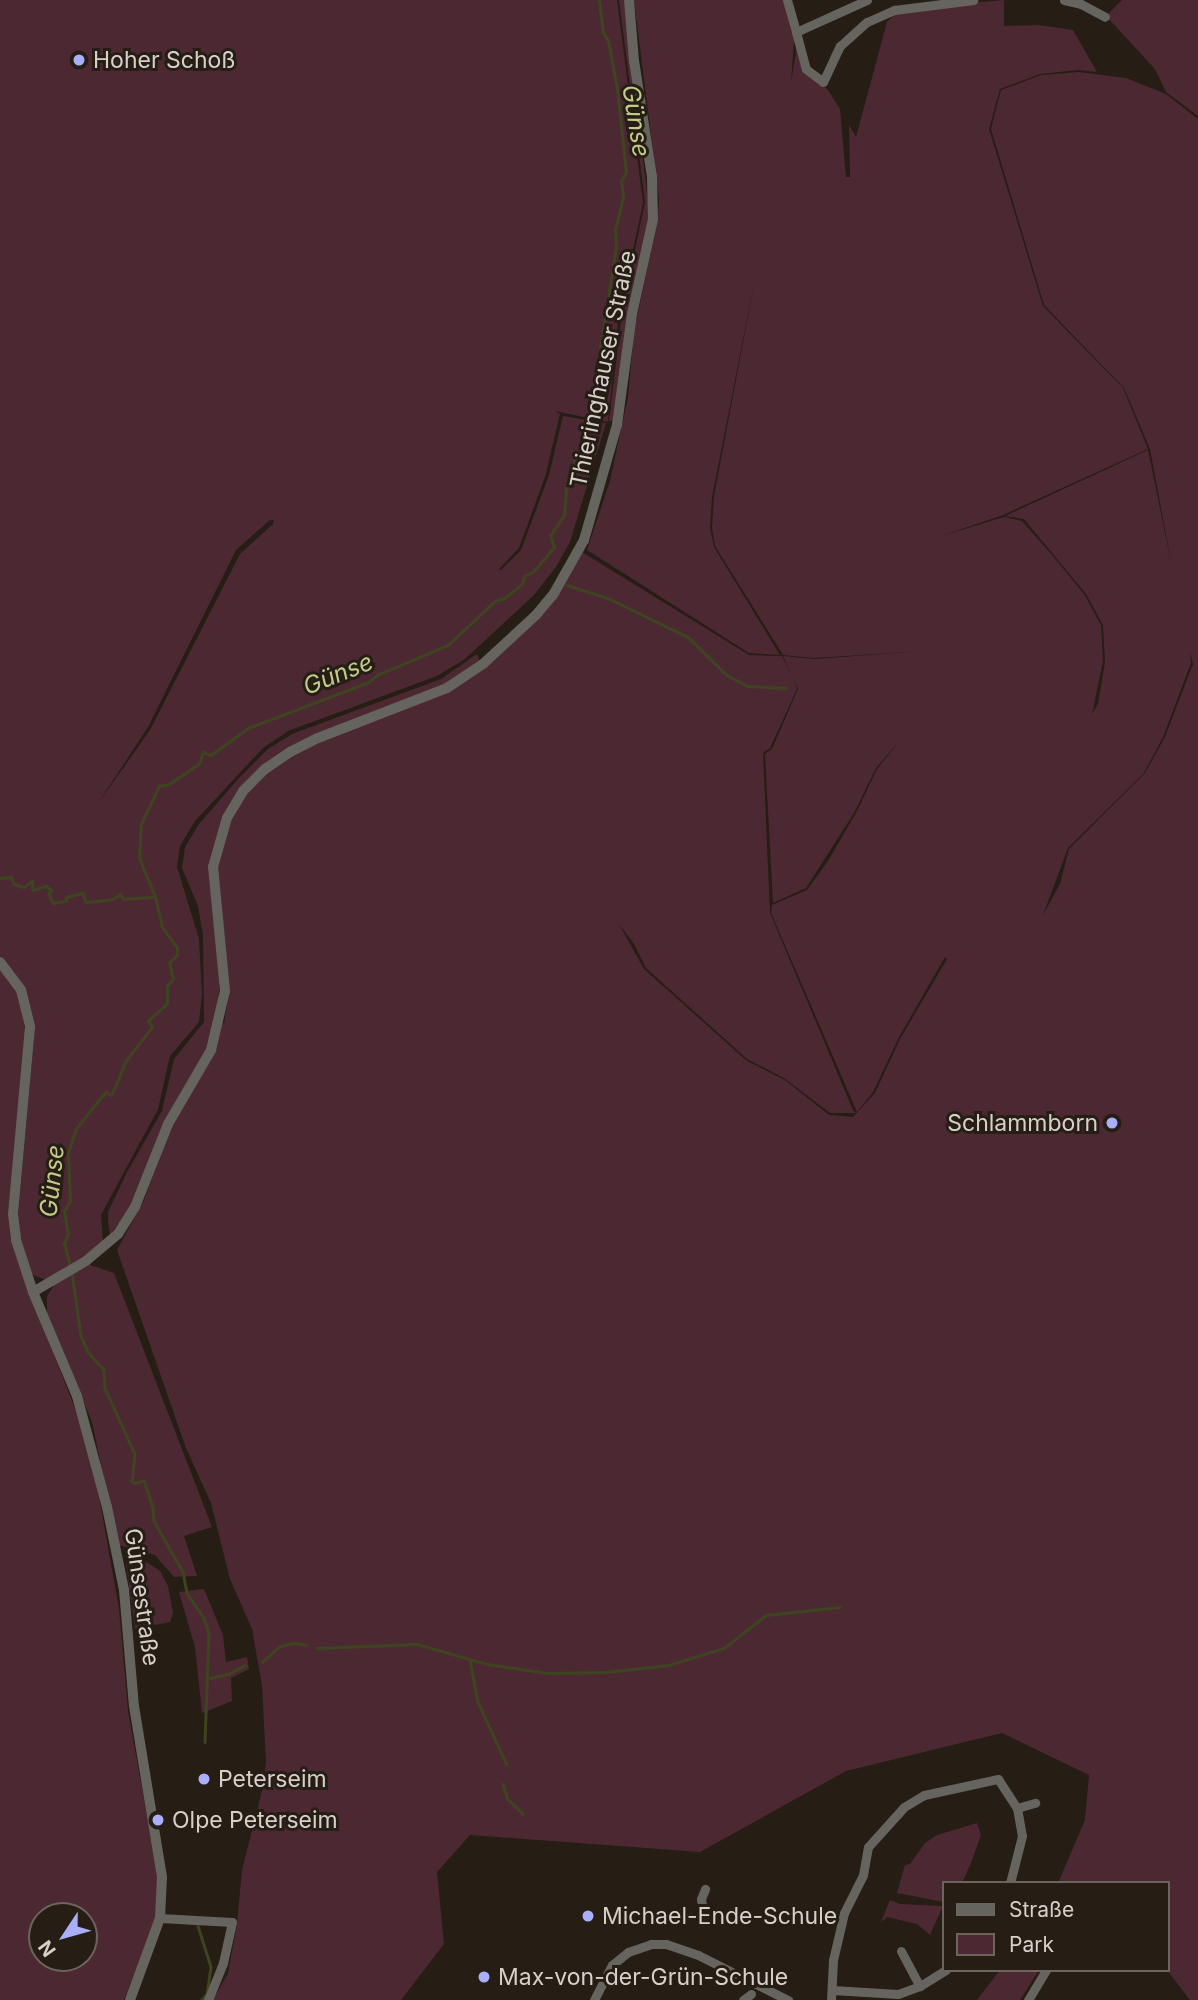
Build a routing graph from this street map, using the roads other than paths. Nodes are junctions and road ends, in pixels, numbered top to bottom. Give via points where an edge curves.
1 (629, 0) edge
2 (788, 0) edge
3 (867, 0) edge
4 (973, 0) edge
5 (1064, 0) edge
6 (1105, 17) dead end
7 (796, 32) junction
8 (0, 962) edge
9 (33, 1292) junction
10 (1035, 1803) dead end
11 (1017, 1808) junction
12 (1011, 1881) edge
13 (705, 1889) dead end
14 (704, 1915) dead end
15 (160, 1918) junction
16 (901, 1951) dead end
17 (944, 1972) edge
18 (1045, 1972) edge
19 (920, 1986) junction
20 (832, 1995) edge
21 (130, 2000) edge
22 (208, 2000) edge
23 (594, 2000) edge
24 (788, 2000) edge
25 (1028, 2000) edge

1 - 9 street, Thieringhauser Straße via 652,177 653,219 632,314 617,425 584,540 560,584 536,615 482,664 447,688 290,752 243,791 226,818 213,867 225,991 211,1050 168,1124 135,1207 107,1245
2 - 7 street
3 - 7 street
4 - 7 street via 894,10 867,22 840,46 823,82 806,69
5 - 6 street
8 - 9 street, Günsestraße via 21,990 29,1015 13,1214 16,1240
9 - 15 street, Günsestraße via 78,1396 124,1590 134,1706 162,1877
10 - 11 street
11 - 12 street via 1022,1836
11 - 20 street via 998,1779 924,1795 904,1807 868,1847 863,1875 844,1913 833,1960
13 - 14 street via 701,1899
15 - 21 street, Günsestraße
15 - 22 street via 232,1922
16 - 19 street
17 - 19 street
18 - 25 street
19 - 20 street via 898,1994
23 - 24 street via 612,1965 628,1952 666,1944

